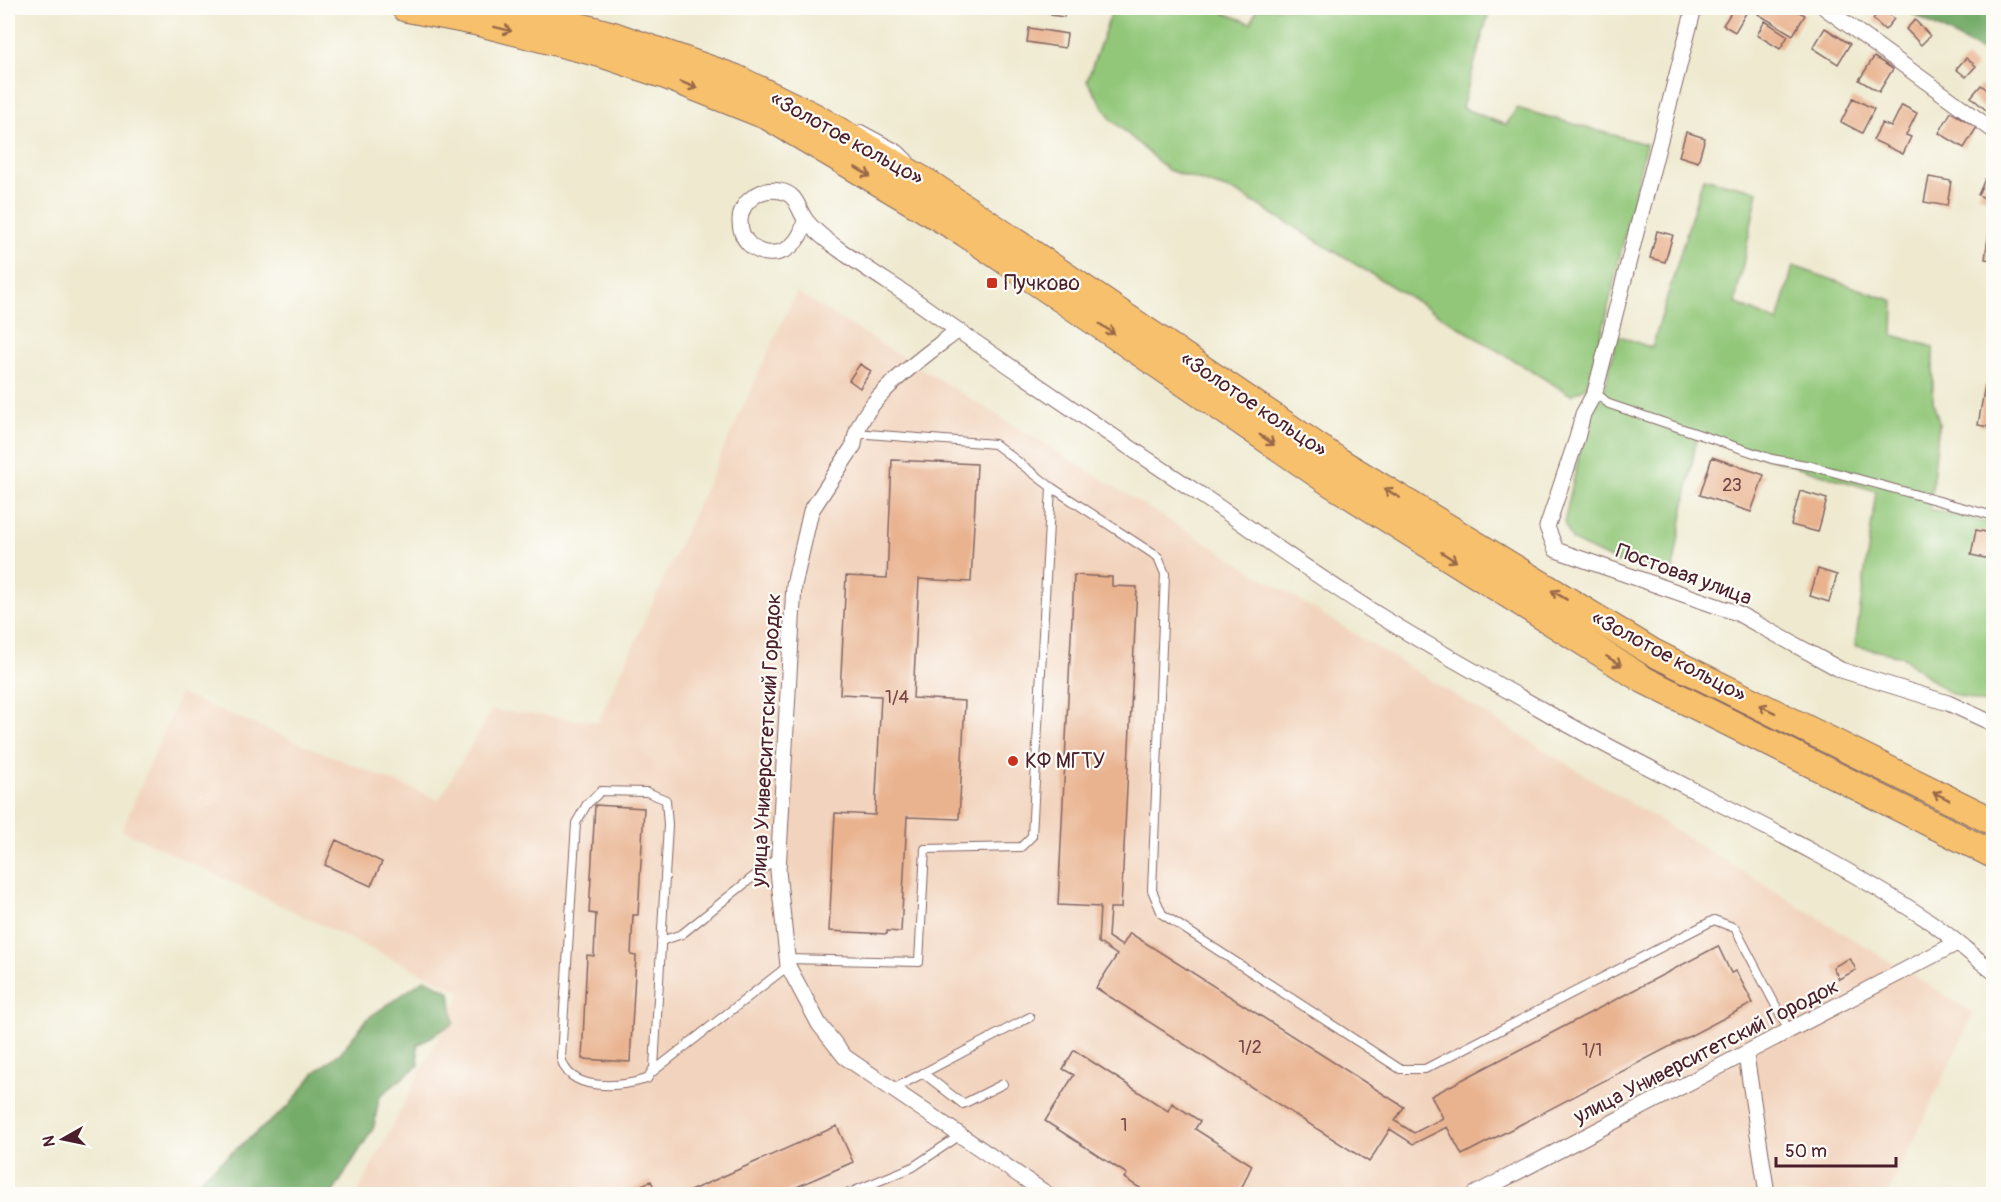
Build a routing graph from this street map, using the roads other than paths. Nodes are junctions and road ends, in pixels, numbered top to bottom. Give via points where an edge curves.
1 (405, 8) edge
2 (509, 8) edge
3 (1694, 8) edge
4 (1825, 8) edge
5 (849, 122) dead end
6 (1994, 131) edge
7 (932, 185) junction
8 (805, 219) junction
9 (829, 240) junction
10 (794, 247) junction
11 (1028, 289) dead end
12 (1059, 295) junction
13 (957, 331) junction
14 (1595, 392) junction
15 (855, 433) junction
16 (1051, 487) junction
17 (1994, 516) edge
18 (1994, 724) edge
19 (1994, 822) edge
20 (1994, 855) edge
21 (779, 856) junction
22 (661, 940) junction
23 (1957, 943) junction
24 (787, 962) junction
25 (1994, 972) edge
26 (1030, 1017) dead end
27 (1790, 1032) junction
28 (1746, 1054) junction
29 (923, 1073) junction
30 (650, 1074) junction
31 (1003, 1084) dead end
32 (891, 1090) junction
33 (959, 1136) junction
34 (847, 1194) edge
35 (1043, 1194) edge
36 (1474, 1194) edge
37 (1767, 1194) edge

1 -> 12 highway, «Золотое кольцо» via 602,54 767,116
2 - 7 highway, «Золотое кольцо» via 612,35 735,78 825,118
3 - 14 street, Постовая улица
4 - 6 street
5 - 7 lane via 900,150
19 -> 7 highway, «Золотое кольцо» via 1652,652 1340,462
8 - 9 street
8 - 10 street via 803,234
8 - 10 street via 798,201 782,191 763,190 747,201 740,219 744,238 758,251 777,254
9 - 10 street
9 - 13 street
11 - 12 lane
12 -> 20 highway, «Золотое кольцо» via 1331,483 1644,680
13 - 15 street, улица Университетский Городок via 895,381
13 - 23 street via 1384,618 1616,753 1805,849 1924,918
14 - 17 lane via 1610,404 1773,459
14 - 18 street, Постовая улица via 1582,414 1547,527 1556,550 1737,613 1841,670 1948,703
15 - 16 lane via 995,444
15 - 21 street, улица Университетский Городок via 854,445 811,511 794,585
16 - 24 lane via 1032,836 1021,848 925,849 919,962
16 - 27 lane via 1158,557 1165,574 1152,890 1162,914 1401,1069 1425,1069 1714,920 1735,928
21 - 22 lane via 682,934
21 - 24 street, улица Университетский Городок
22 - 30 lane via 654,1068
22 - 30 lane via 666,800 647,792 601,791 587,804 576,823 561,1057 565,1071 584,1083 638,1082
23 - 25 street
23 - 27 street, улица Университетский Городок
24 - 30 lane
24 - 32 street, улица Университетский Городок via 819,1024 845,1057
26 - 29 lane
27 - 28 street, улица Университетский Городок
28 - 36 street, улица Университетский Городок
28 - 37 street
29 - 31 lane via 963,1104
29 - 32 lane
32 - 33 street, улица Университетский Городок
33 - 34 lane via 913,1167
33 - 35 street, улица Университетский Городок

